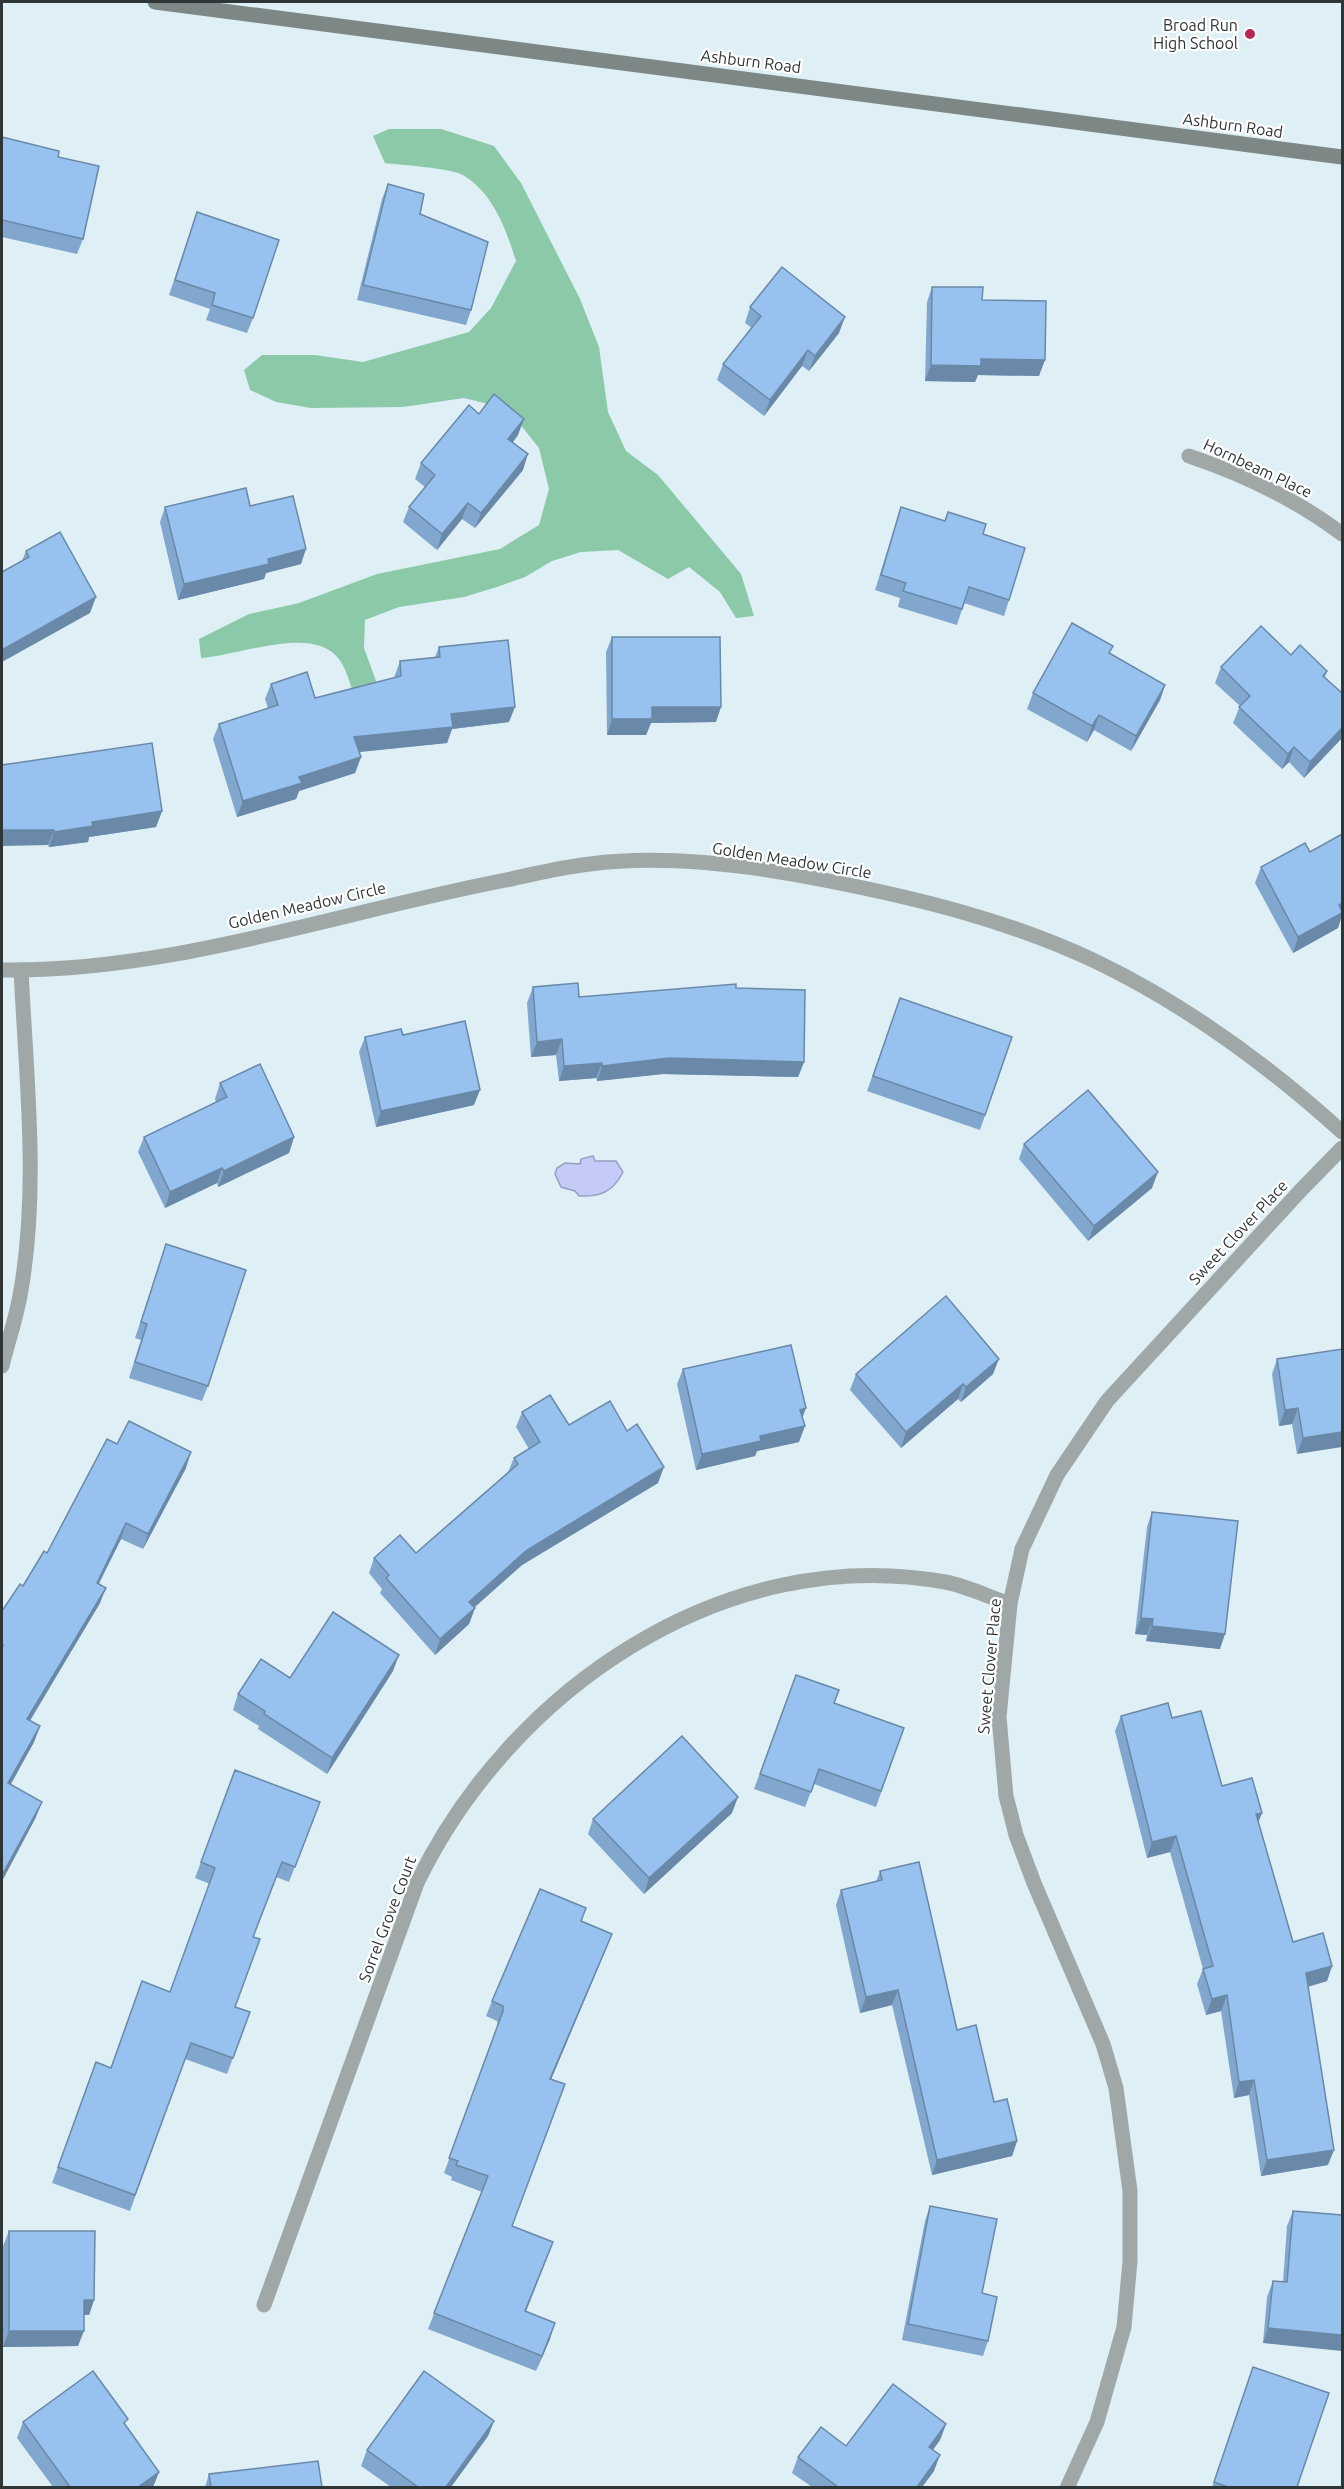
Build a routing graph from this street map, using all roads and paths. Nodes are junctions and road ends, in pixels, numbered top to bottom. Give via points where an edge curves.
1 (155, 2) edge
2 (1342, 157) edge
3 (1188, 456) dead end
4 (1342, 534) edge
5 (2, 970) edge
6 (21, 970) junction
7 (1342, 1132) edge
8 (1342, 1148) edge
9 (2, 1366) edge
10 (1010, 1604) junction
11 (264, 2305) dead end
12 (1067, 2487) edge

1 - 2 main road, Ashburn Road
3 - 4 street, Hornbeam Place via 1220,466 1302,507
5 - 6 street, Golden Meadow Circle
6 - 7 street, Golden Meadow Circle via 91,967 181,954 427,895 588,864 634,860 734,866 898,895 1007,927 1094,961 1157,993 1226,1038 1289,1084
6 - 9 street via 29,1136 28,1223 21,1291
8 - 10 street, Sweet Clover Place via 1107,1401 1052,1486 1022,1549
10 - 11 street, Sorrel Grove Court via 947,1582 856,1575 806,1580 749,1594 686,1617 631,1646 588,1675 538,1717 462,1804 417,1883
10 - 12 street, Sweet Clover Place via 999,1717 1006,1796 1034,1883 1103,2044 1116,2088 1130,2191 1130,2261 1124,2327 1097,2422

